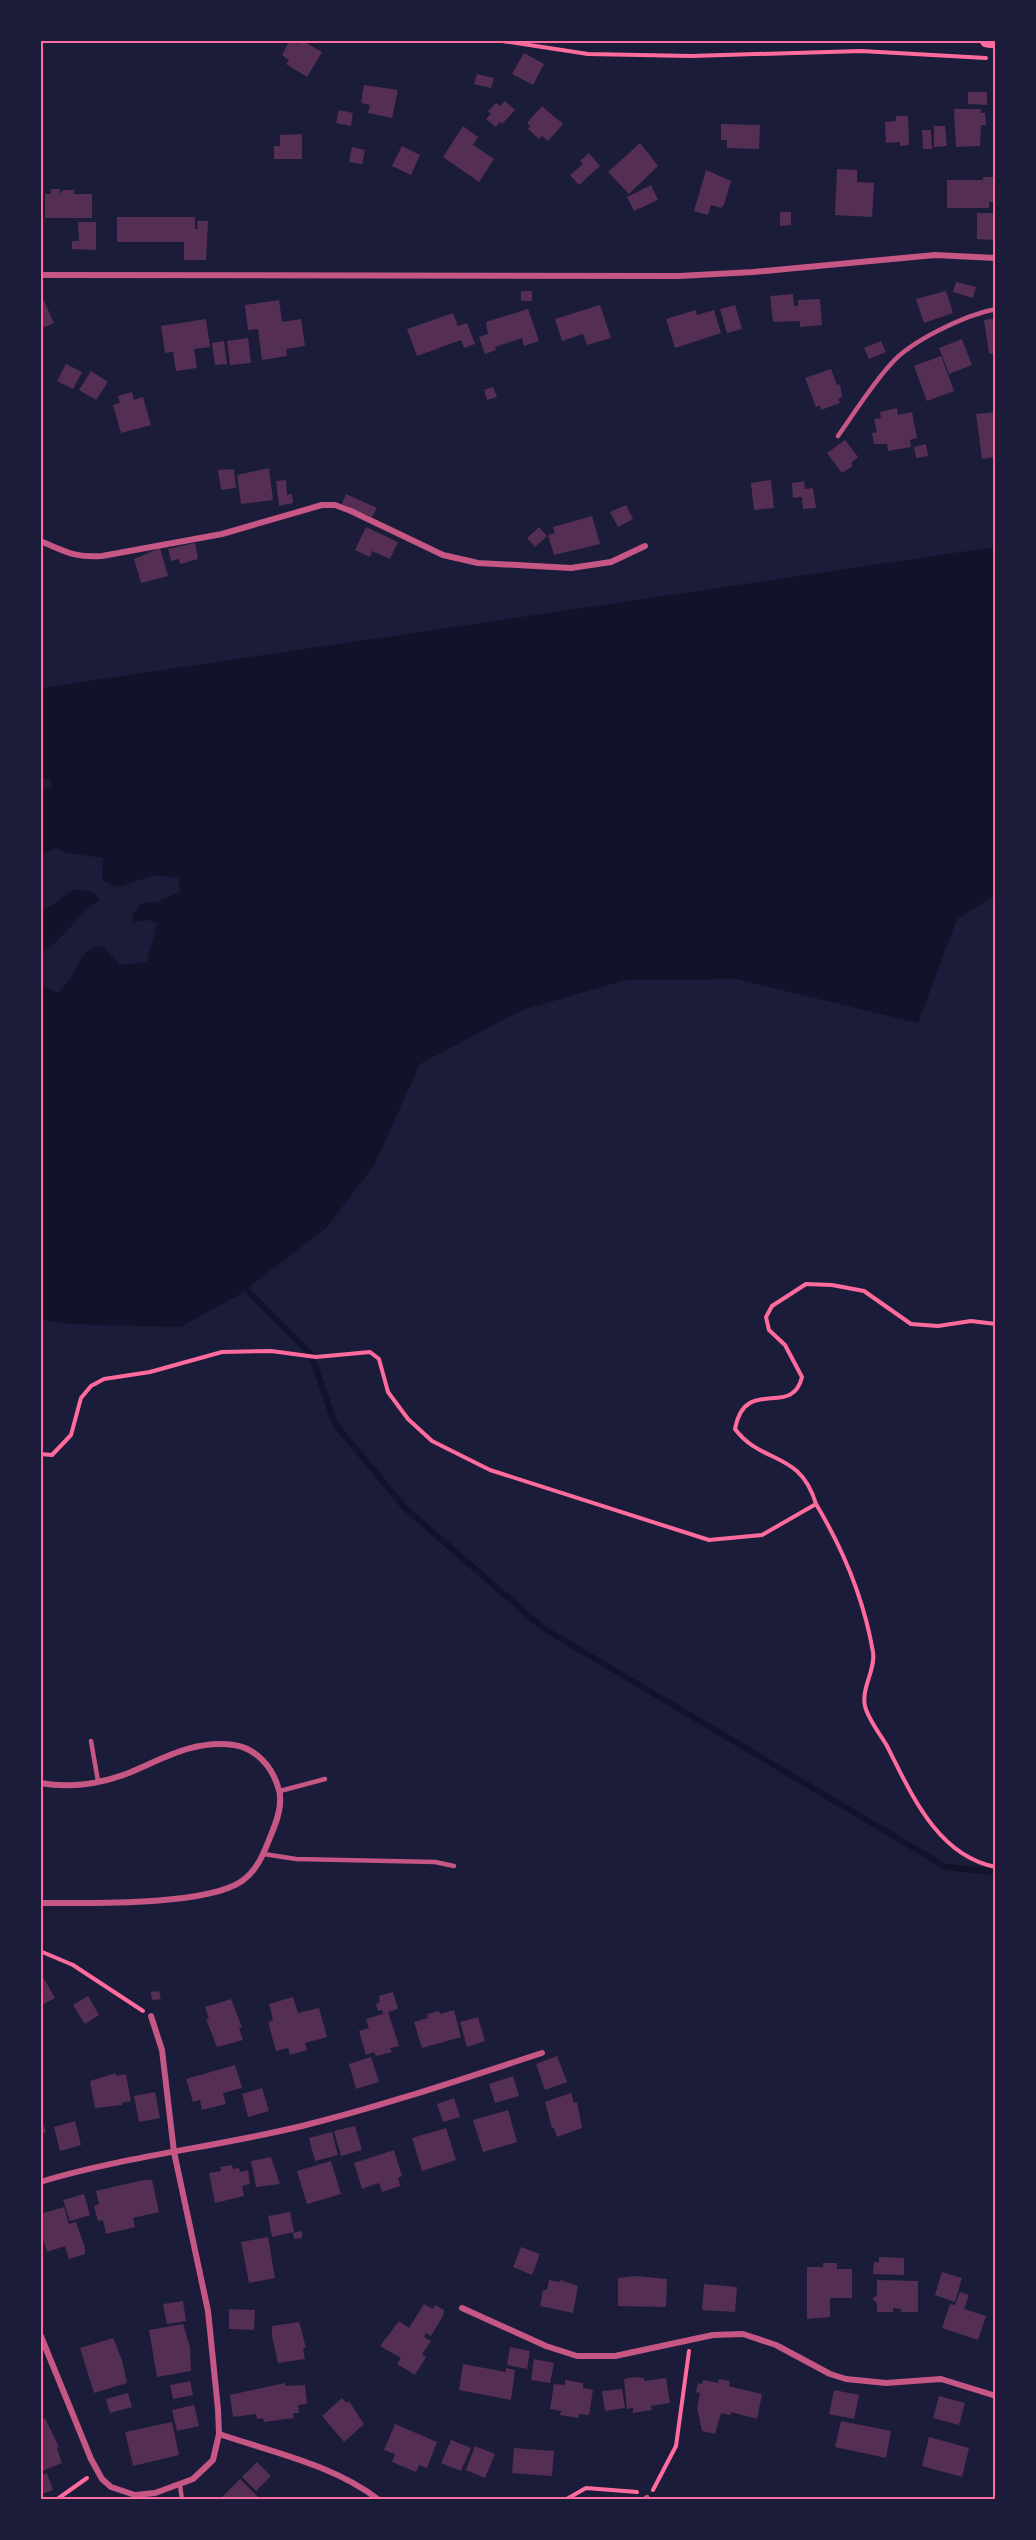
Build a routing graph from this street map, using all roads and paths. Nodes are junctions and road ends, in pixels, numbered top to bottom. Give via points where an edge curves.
1 (496, 40) edge
2 (987, 40) edge
3 (996, 41) edge
4 (996, 59) edge
5 (996, 258) edge
6 (40, 275) edge
7 (996, 309) edge
8 (838, 436) dead end
9 (40, 541) edge
10 (645, 546) dead end
11 (996, 1324) edge
12 (40, 1454) edge
13 (816, 1504) junction
14 (91, 1741) dead end
15 (325, 1779) dead end
16 (98, 1781) junction
17 (40, 1783) edge
18 (280, 1791) junction
19 (264, 1854) junction
20 (454, 1866) dead end
21 (996, 1867) edge
22 (40, 1903) edge
23 (40, 1951) edge
24 (151, 2016) joint
25 (542, 2053) dead end
26 (174, 2152) junction
27 (40, 2182) edge
28 (462, 2308) dead end
29 (40, 2334) edge
30 (688, 2341) junction
31 (996, 2396) edge
32 (219, 2434) junction
33 (96, 2471) junction
34 (180, 2485) junction
35 (56, 2499) edge
36 (182, 2499) edge
37 (379, 2499) edge
38 (565, 2499) edge
39 (647, 2499) edge

1 - 4 path via 599,54 882,52
2 - 3 main road
5 - 6 street via 935,255 679,276
7 - 8 lane via 968,318 901,354
9 - 10 street via 69,555 102,556 222,534 322,505 335,505 443,555 478,563 571,568 611,562
11 - 13 path via 911,1324 864,1292 832,1285 806,1284 772,1306 766,1317 770,1330 784,1345 802,1377 799,1390 791,1396 767,1397 750,1403 738,1414 735,1429 742,1438 799,1472 810,1484
12 - 13 path via 52,1455 61,1449 71,1436 81,1398 104,1379 222,1352 271,1351 316,1357 370,1352 379,1359 388,1392 408,1419 432,1441 490,1470 709,1540 762,1535
13 - 21 path via 855,1584 874,1655 865,1706 924,1816 946,1842 983,1864
14 - 16 lane
15 - 18 lane
16 - 17 street via 57,1786
16 - 18 street via 190,1748 235,1745 263,1761 275,1776
18 - 19 street via 280,1808
19 - 20 lane
19 - 22 street via 241,1882 205,1896 99,1904
23 - 24 path via 73,1965
24 - 26 street via 165,2067
25 - 26 street via 302,2126
26 - 27 street
26 - 32 street via 208,2311
28 - 30 street via 577,2356 615,2356
29 - 33 street
30 - 31 street via 727,2333 743,2334 776,2345 846,2379 886,2383 941,2379
30 - 39 path via 676,2445 661,2480
32 - 34 street via 213,2460 194,2479
32 - 37 street via 320,2468
33 - 34 street via 111,2487 135,2495
33 - 35 path
34 - 36 lane
38 - 39 path via 586,2488 636,2492

